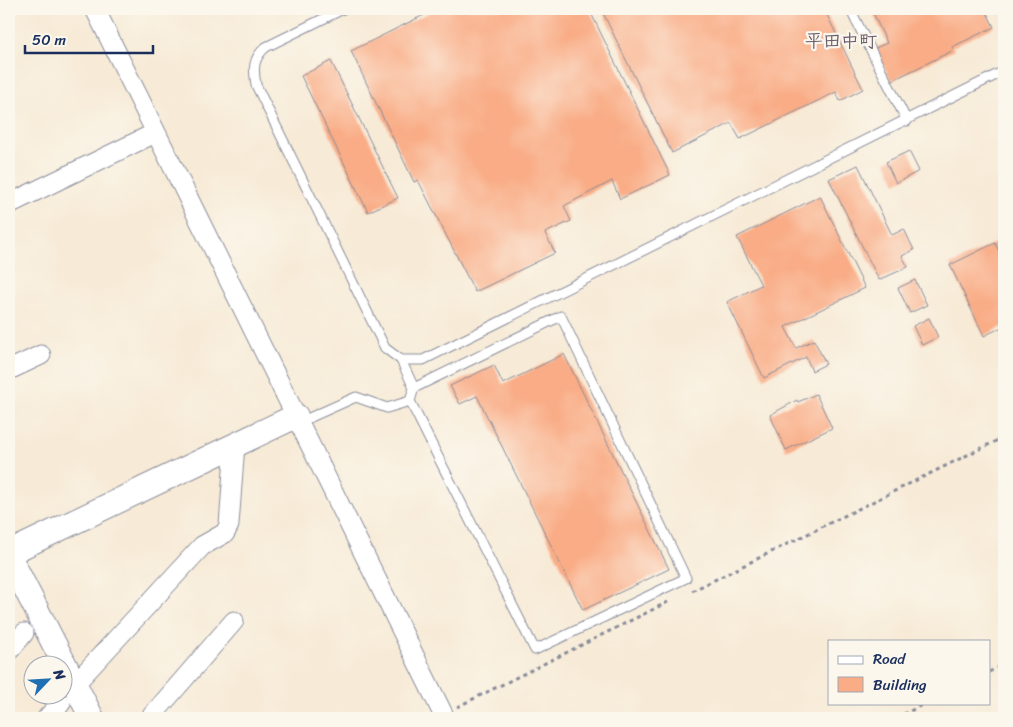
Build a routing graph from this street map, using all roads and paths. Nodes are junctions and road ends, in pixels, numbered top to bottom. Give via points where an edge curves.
1 (95, 9) edge
2 (343, 9) edge
3 (850, 9) edge
4 (1004, 71) edge
5 (907, 121) junction
6 (156, 133) junction
7 (9, 204) edge
8 (41, 355) dead end
9 (401, 360) junction
10 (9, 370) edge
11 (414, 388) junction
12 (410, 401) junction
13 (298, 419) junction
14 (1004, 437) edge
15 (235, 444) junction
16 (9, 554) edge
17 (683, 595) dead end
18 (674, 600) dead end
19 (234, 621) dead end
20 (24, 633) dead end
21 (9, 651) edge
22 (50, 654) edge
23 (1004, 664) edge
24 (990, 671) edge
25 (72, 689) edge
26 (72, 699) edge
27 (59, 704) edge
28 (924, 704) edge
29 (443, 717) edge
30 (47, 718) edge
31 (92, 718) edge
32 (150, 718) edge
33 (896, 718) edge

1 - 6 street
2 - 9 lane via 261,51 253,69 256,85 384,348
3 - 5 lane
4 - 5 lane
5 - 9 lane via 423,360
6 - 7 street
6 - 13 street
8 - 10 street
9 - 11 lane
11 - 12 lane
11 - 12 lane via 561,316 686,578 535,650
12 - 13 lane via 387,408 356,397
13 - 15 street
13 - 29 street
14 - 17 path
15 - 16 street
15 - 25 street via 229,525 225,533 202,546
16 - 22 street
18 - 29 path
19 - 32 street
20 - 21 street
23 - 24 path
26 - 31 street
27 - 30 street
28 - 33 path

